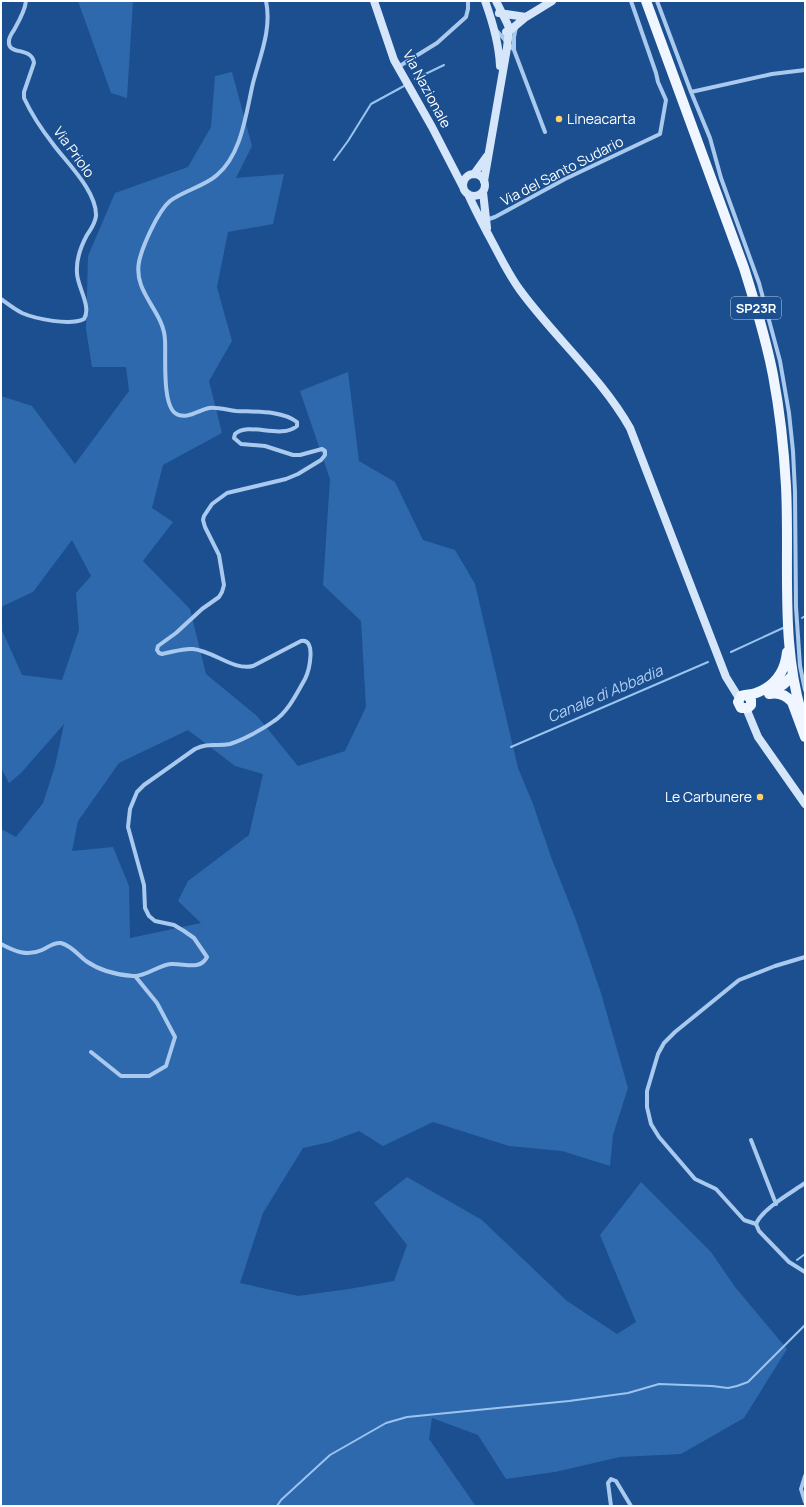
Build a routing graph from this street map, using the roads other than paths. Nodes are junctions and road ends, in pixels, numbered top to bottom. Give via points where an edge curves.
1 (26, 1) edge
2 (266, 1) edge
3 (374, 1) edge
4 (468, 1) edge
5 (485, 1) edge
6 (496, 1) edge
7 (552, 1) edge
8 (631, 1) edge
9 (646, 1) edge
10 (657, 1) edge
11 (502, 13) junction
12 (490, 14) junction
13 (526, 17) junction
14 (517, 24) junction
15 (495, 29) junction
16 (508, 32) junction
17 (507, 42) junction
18 (514, 50) junction
19 (398, 67) junction
20 (805, 70) edge
21 (500, 81) junction
22 (691, 92) junction
23 (545, 132) dead end
24 (488, 156) junction
25 (454, 169) junction
26 (471, 175) junction
27 (484, 181) junction
28 (463, 187) junction
29 (483, 192) junction
30 (468, 194) junction
31 (486, 220) junction
32 (487, 232) junction
33 (1, 299) edge
34 (789, 630) junction
35 (793, 675) junction
36 (805, 690) edge
37 (769, 694) junction
38 (746, 701) junction
39 (805, 724) edge
40 (805, 737) edge
41 (805, 804) edge
42 (1, 944) edge
43 (805, 957) edge
44 (135, 976) junction
45 (91, 1052) dead end
46 (751, 1140) dead end
47 (805, 1183) edge
48 (776, 1204) junction
49 (756, 1224) junction
50 (805, 1272) edge
51 (805, 1476) edge
52 (805, 1502) edge
53 (611, 1506) edge
54 (630, 1506) edge

1 - 33 street, Via Priolo via 8,42 12,49 28,53 33,58 34,63 24,98 52,144 78,174 88,191 96,215 77,264 78,281 86,308 84,319 65,322 36,318 22,313
2 - 44 street via 269,14 266,35 237,145 217,175 170,202 159,213 144,246 138,276 142,289 164,328 165,376 168,401 173,412 181,416 204,409 221,408 268,413 293,419 298,426 294,428 276,432 241,430 234,438 241,444 265,446 300,455 322,449 325,455 308,468 286,479 227,493 212,504 203,520 219,555 224,585 222,592 158,646 157,650 162,654 181,649 194,649 247,668 304,640 308,642 311,653 306,677 279,718 231,744 209,744 194,749 137,792 130,809 128,827 144,885 148,916 155,921 184,930 194,938 207,957 198,965 169,964
3 - 19 main road, Via Nazionale
4 - 19 street via 466,17 437,43
5 - 12 main road
6 - 11 main road
7 - 13 main road
8 - 31 street, Via del Santo Sudario via 666,100 660,134
9 - 34 main road, SP23R via 744,268 772,367 784,454
10 - 22 street
11 - 12 main road
11 - 13 main road
11 - 16 main road
12 - 15 main road
13 - 14 main road
14 - 16 main road
14 - 18 street
15 - 16 main road
15 - 17 street
15 - 21 main road via 500,53
16 - 17 main road
17 - 18 street
17 - 21 main road
18 - 23 street
19 - 25 main road, Via Nazionale
20 - 22 street via 772,74
21 - 24 main road
22 - 36 street via 710,138 721,178 759,283 780,361 793,451 796,607 800,666
24 - 26 main road
24 - 27 main road
25 - 26 main road via 461,174
25 - 28 main road, Via Nazionale
26 - 27 main road via 480,176
26 - 28 main road via 464,180
27 - 29 main road
28 - 30 main road
29 - 30 main road via 477,196
29 - 31 main road
30 - 32 main road
31 - 32 main road
32 - 38 main road via 519,290 606,391 630,428 726,676
34 - 35 main road, SP23R
34 - 38 main road via 786,656 778,678
35 - 37 main road
35 - 39 main road, SP23R
37 - 38 main road
37 - 40 main road via 780,694 792,702
38 - 41 main road via 753,729
42 - 44 street via 19,953 32,953 61,943 73,948 98,967
43 - 49 street via 739,980 676,1032 664,1043 658,1054 647,1091 651,1124 659,1137 695,1179 716,1188 741,1217
44 - 45 street via 157,1003 176,1036 166,1066 149,1076 121,1076
46 - 48 street
47 - 48 street
48 - 49 street via 759,1218
49 - 50 street via 759,1231 789,1262
51 - 52 street via 801,1489
53 - 54 street via 608,1483 611,1479 616,1481

